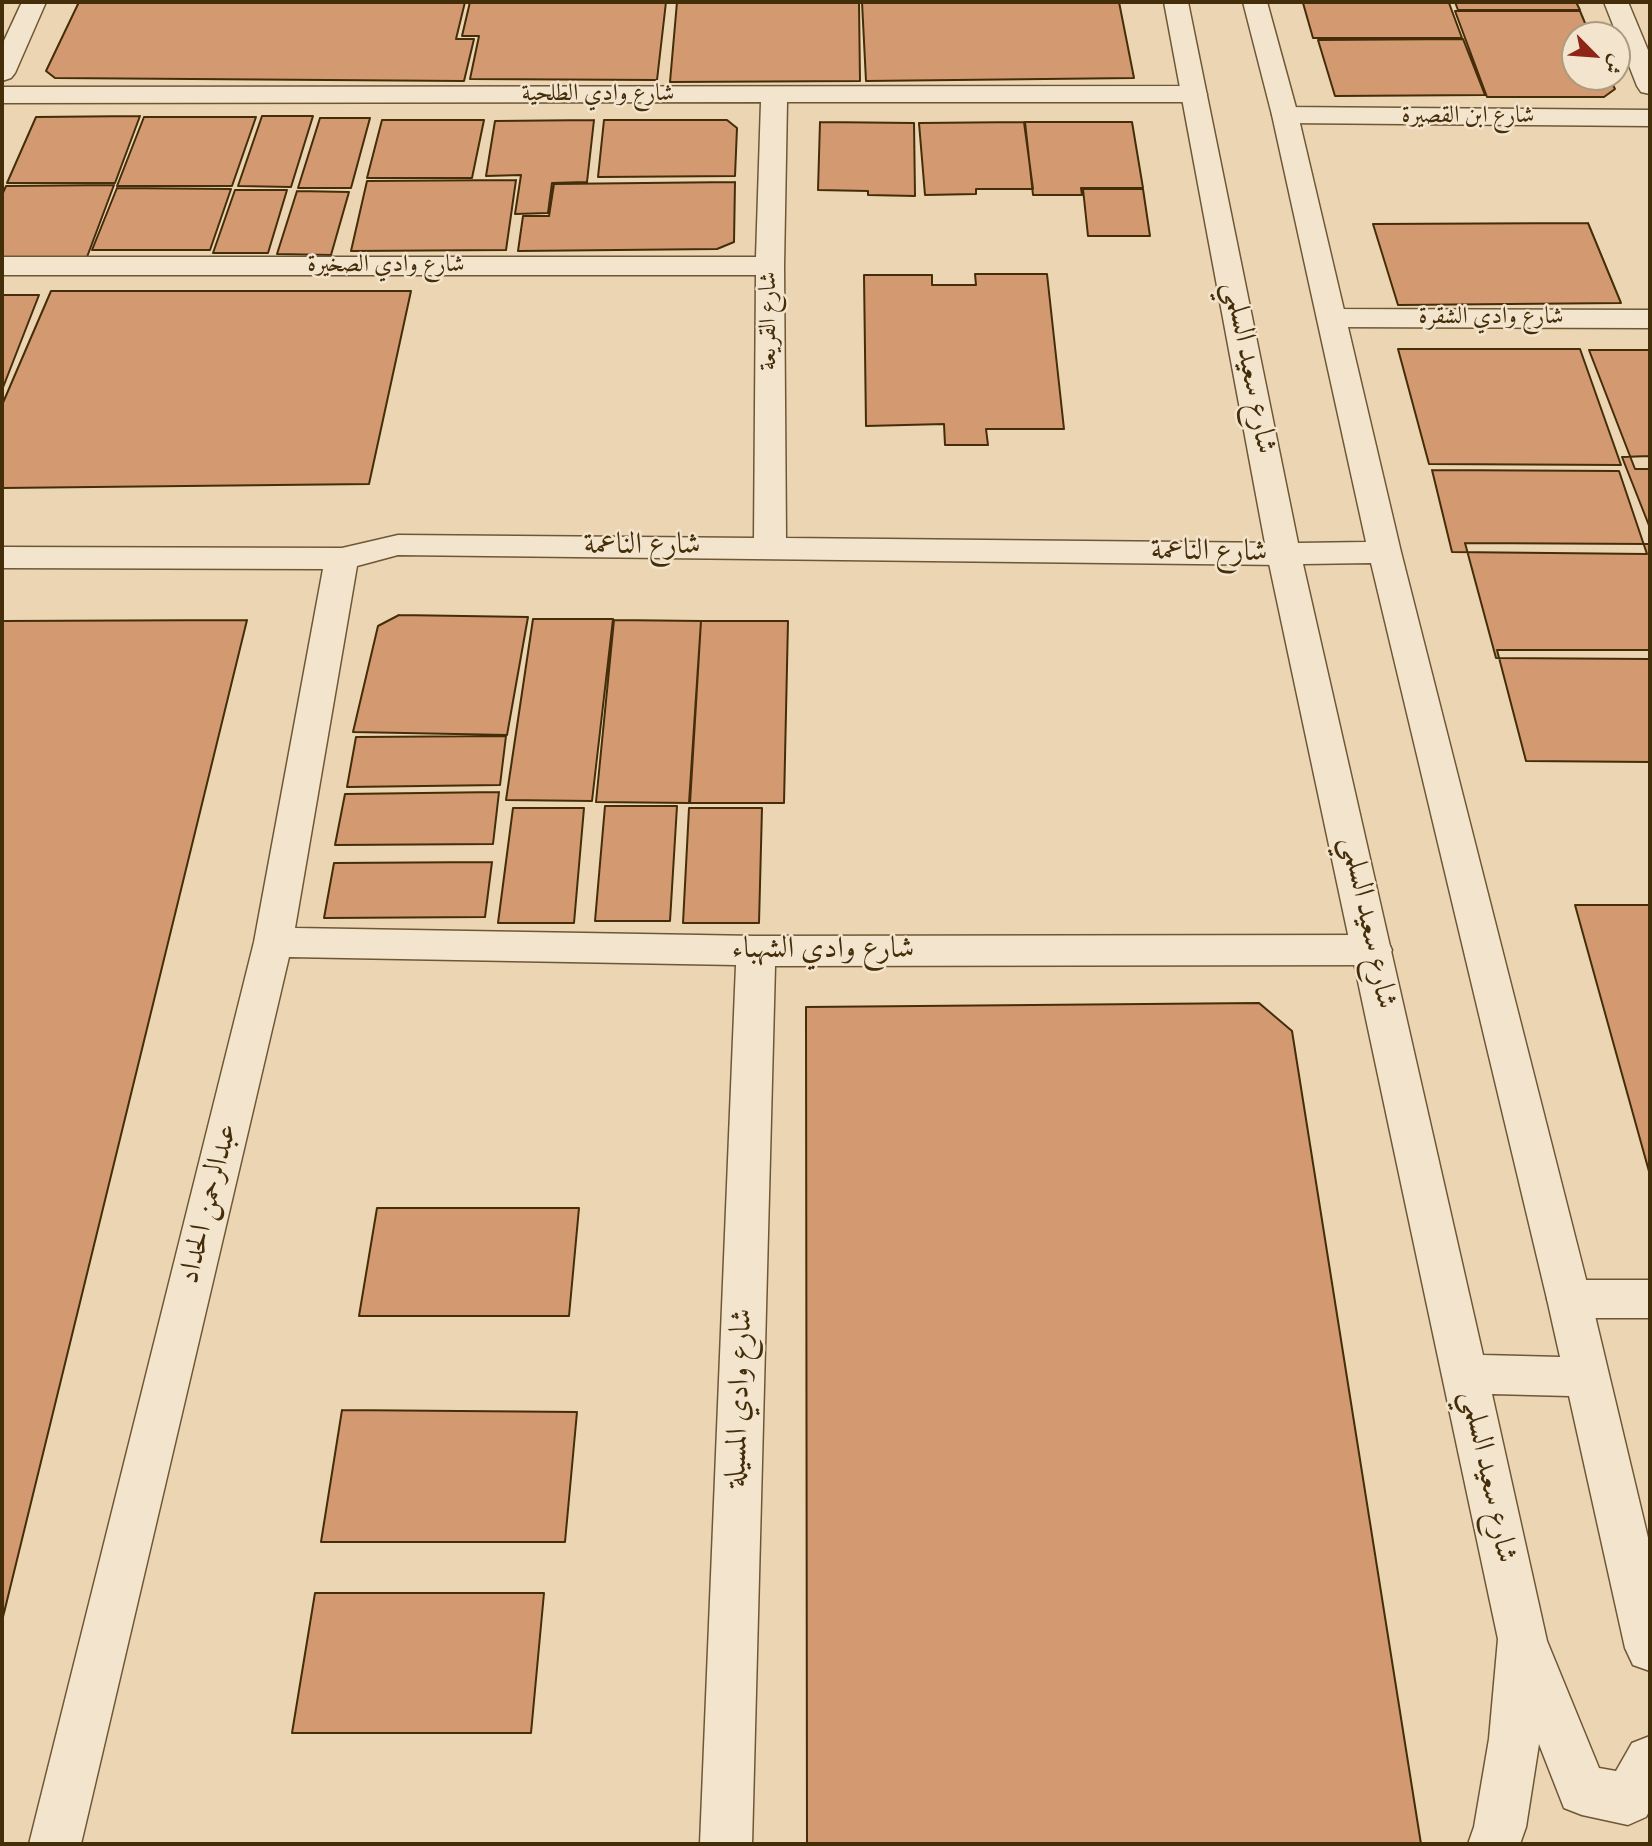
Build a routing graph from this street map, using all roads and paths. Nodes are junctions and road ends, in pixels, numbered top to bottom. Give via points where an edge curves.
1 (34, 2) edge
2 (1176, 2) edge
3 (1255, 2) edge
4 (1616, 2) edge
5 (2, 74) edge
6 (1650, 86) edge
7 (1194, 94) junction
8 (2, 95) edge
9 (774, 95) junction
10 (1285, 116) junction
11 (1650, 118) edge
12 (2, 265) edge
13 (770, 266) junction
14 (1332, 318) junction
15 (1650, 318) edge
16 (770, 547) junction
17 (1385, 552) junction
18 (1284, 554) junction
19 (2, 557) edge
20 (342, 559) junction
21 (273, 942) junction
22 (1373, 950) junction
23 (756, 951) junction
24 (1569, 1299) junction
25 (1650, 1299) edge
26 (1465, 1374) junction
27 (1587, 1377) junction
28 (1523, 1639) junction
29 (1650, 1648) edge
30 (1650, 1761) edge
31 (55, 1844) edge
32 (726, 1844) edge
33 (1494, 1844) edge

1 - 5 street
2 - 7 street, شارع سعيد السلمي
3 - 10 street
4 - 6 street
7 - 9 street, شارع وادي الطلحية
7 - 18 street, شارع سعيد السلمي
8 - 9 street, شارع وادي الطلحية
9 - 13 street, شارع القريعة
10 - 11 street, شارع ابن القصيرة
10 - 14 street
12 - 13 street, شارع وادي الصخيرة
13 - 16 street, شارع القريعة
14 - 15 street, شارع وادي الشقرة
14 - 17 street
16 - 18 street, شارع الناعمة
16 - 20 street, شارع الناعمة via 398,545
17 - 18 street, شارع الناعمة
17 - 24 street
18 - 22 street, شارع سعيد السلمي
19 - 20 street, شارع الناعمة
20 - 21 street, عبدالرحمن الحداد
21 - 23 street, شارع وادي الشهباء
21 - 31 street, عبدالرحمن الحداد
22 - 23 street, شارع وادي الشهباء
22 - 26 street, شارع سعيد السلمي
23 - 32 street, شارع وادي المسيلة
24 - 25 street
24 - 27 street
26 - 27 street
26 - 28 street, شارع سعيد السلمي
27 - 29 street
28 - 30 street via 1582,1790 1628,1799
28 - 33 street, شارع سعيد السلمي via 1514,1739

